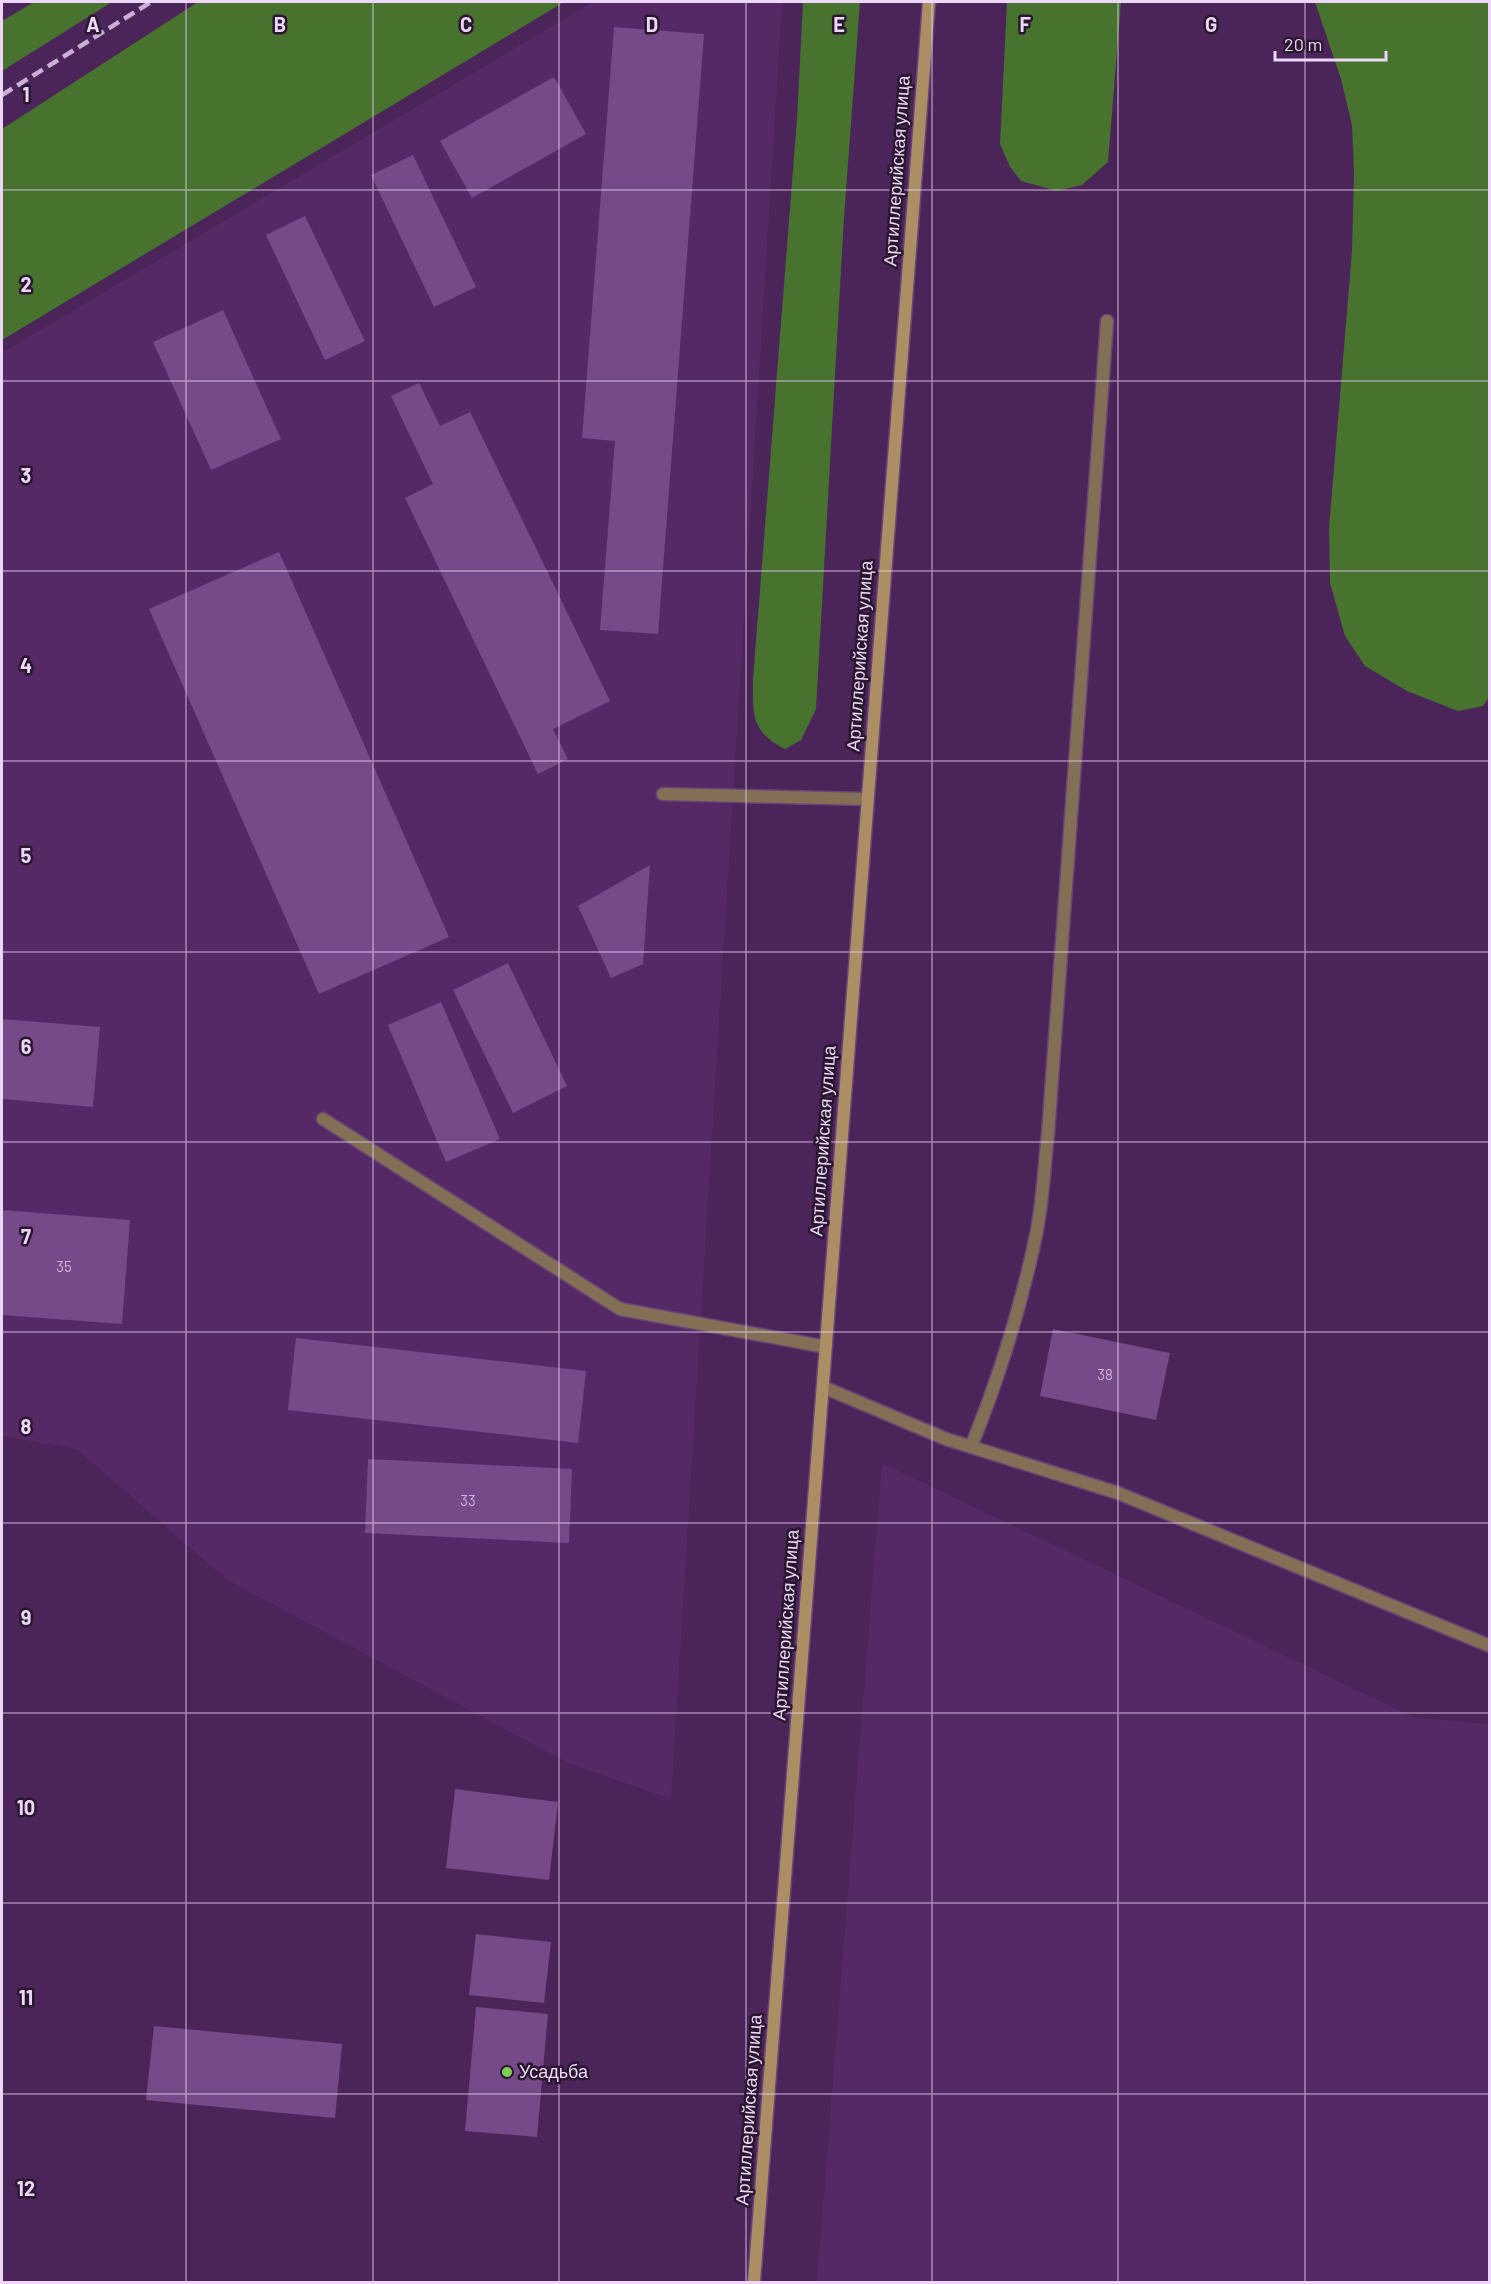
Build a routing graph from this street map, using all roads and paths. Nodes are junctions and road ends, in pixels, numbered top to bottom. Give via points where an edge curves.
1 (929, 2) edge
2 (1107, 321) dead end
3 (663, 794) dead end
4 (867, 799) junction
5 (322, 1119) dead end
6 (826, 1347) junction
7 (823, 1387) junction
8 (971, 1447) junction
9 (1490, 1646) edge
10 (754, 2283) edge

1 - 4 main road, Артиллерийская улица
2 - 8 lane via 1048,1134 1037,1233 997,1380
3 - 4 lane
4 - 6 main road, Артиллерийская улица
5 - 6 lane via 620,1309
6 - 7 main road, Артиллерийская улица
7 - 8 lane
7 - 10 main road, Артиллерийская улица
8 - 9 lane via 1118,1493

